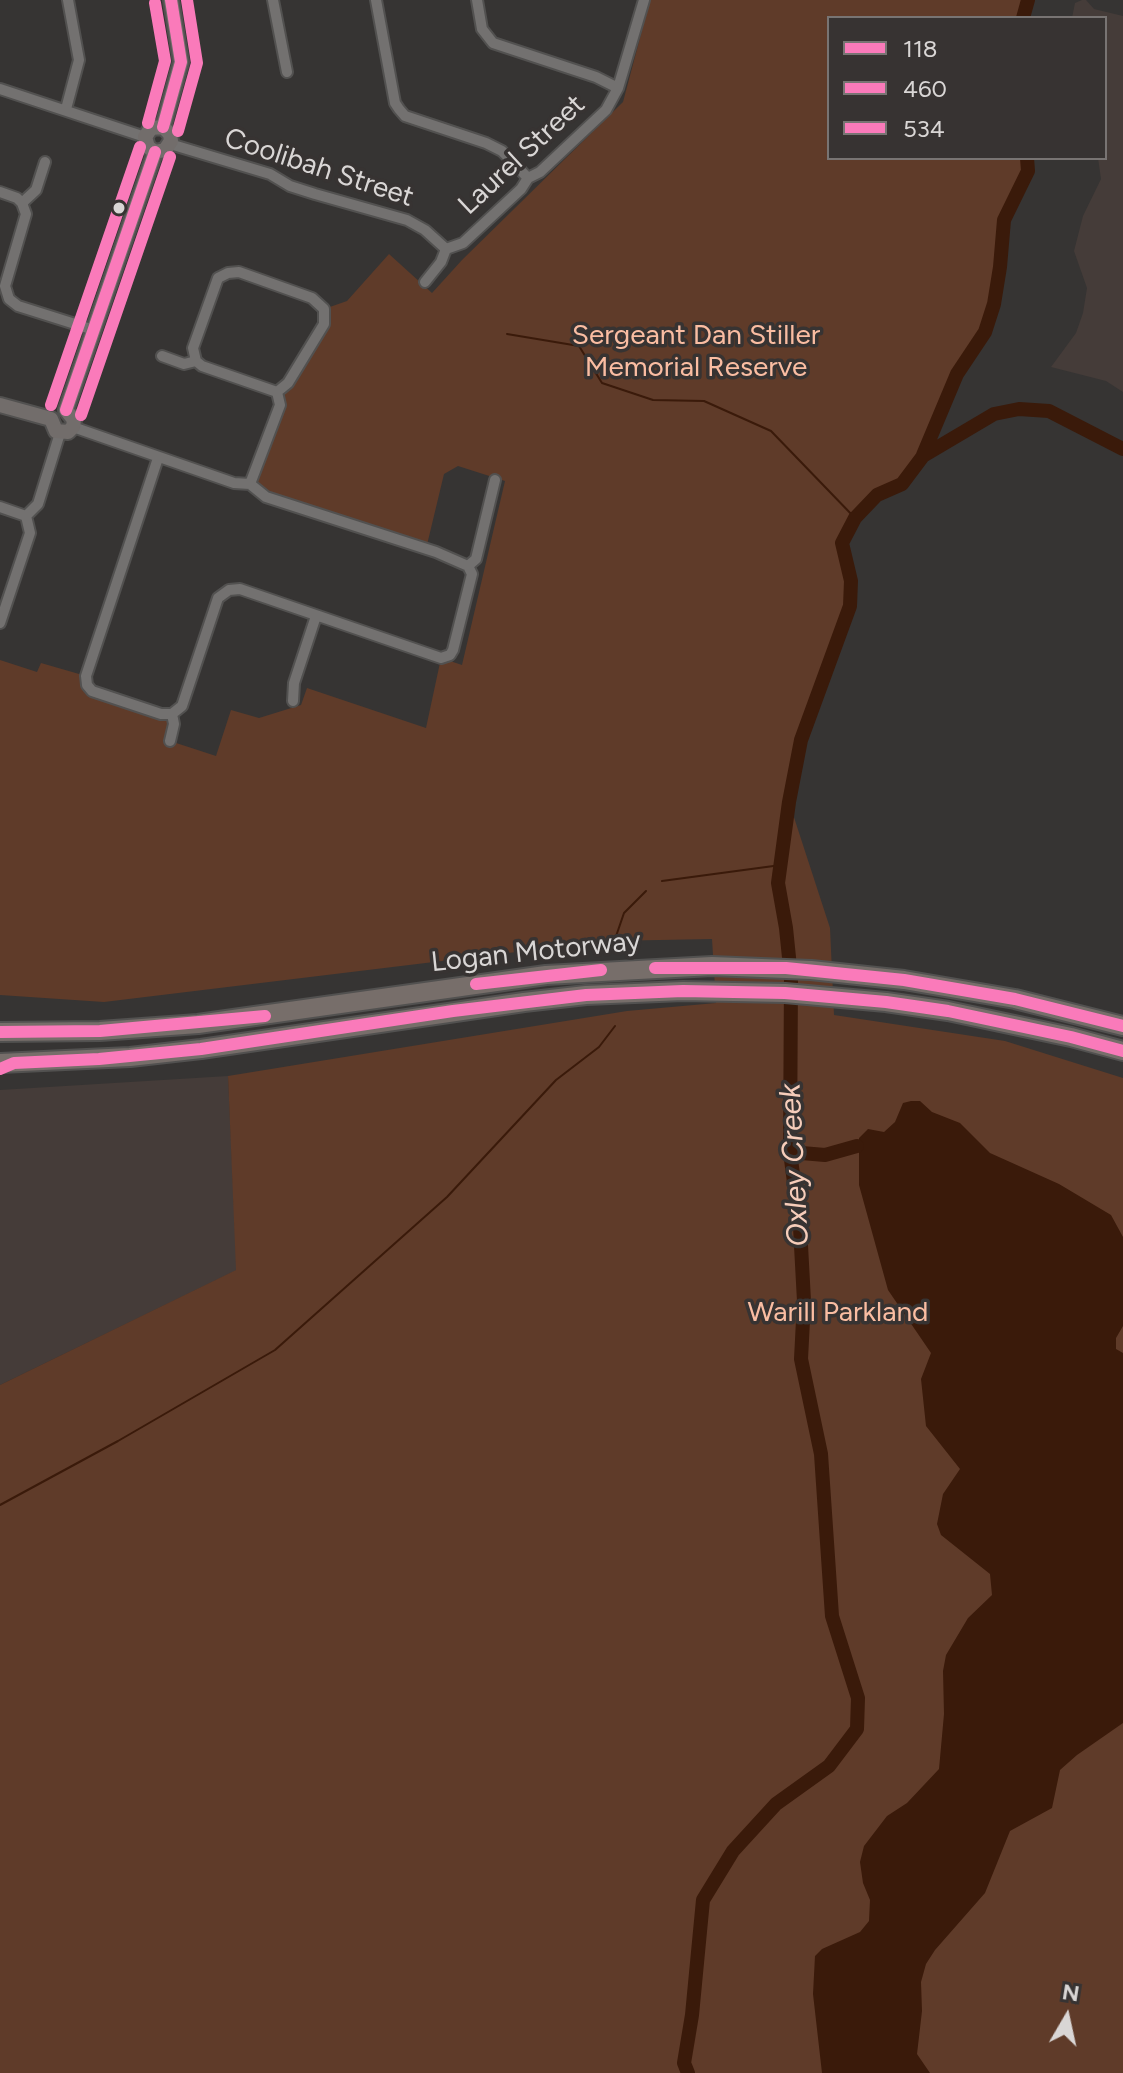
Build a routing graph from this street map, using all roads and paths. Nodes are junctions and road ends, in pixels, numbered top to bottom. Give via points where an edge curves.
1 (68, 0) edge
2 (171, 0) edge
3 (273, 0) edge
4 (376, 0) edge
5 (477, 0) edge
6 (644, 0) edge
7 (287, 72) dead end
8 (618, 88) junction
9 (0, 89) edge
10 (66, 109) junction
11 (163, 127) junction
12 (145, 137) junction
13 (170, 144) junction
14 (155, 152) junction
15 (45, 162) dead end
16 (528, 178) junction
17 (0, 192) edge
18 (22, 203) junction
19 (446, 249) junction
20 (425, 282) dead end
21 (2, 291) edge
22 (94, 330) junction
23 (162, 356) dead end
24 (196, 361) junction
25 (277, 392) junction
26 (0, 405) edge
27 (66, 410) junction
28 (51, 419) junction
29 (66, 430) junction
30 (158, 458) junction
31 (495, 480) dead end
32 (250, 484) junction
33 (0, 507) edge
34 (26, 516) junction
35 (468, 566) junction
36 (316, 616) junction
37 (0, 623) edge
38 (293, 701) dead end
39 (172, 714) junction
40 (170, 741) dead end
41 (1123, 1026) edge
42 (0, 1032) edge
43 (1123, 1051) edge
44 (5, 1065) edge

1 - 10 street via 79,60
2 - 11 street via 181,62
3 - 7 street
4 - 16 street via 399,109 405,116 502,151
5 - 8 street via 482,29 493,43
6 - 8 street, Laurel Street
8 - 16 street, Laurel Street via 606,110
9 - 10 street
10 - 12 street
11 - 12 street via 151,128
11 - 13 street
12 - 14 street
13 - 14 street
13 - 19 street, Coolibah Street via 407,220
14 - 22 street
15 - 18 street via 36,190
16 - 19 street, Laurel Street via 463,243
17 - 18 street
18 - 21 street via 26,214
19 - 20 street, Laurel Street
21 - 22 street via 18,306
22 - 27 street
23 - 24 street via 184,364
24 - 25 street
24 - 25 street via 193,348 218,278 239,272 312,298 324,309 324,324
25 - 32 street via 280,405
26 - 28 street
27 - 28 street via 54,412
27 - 29 street via 73,417
28 - 29 street via 52,428
29 - 30 street
29 - 34 street via 38,504
30 - 32 street
30 - 39 street via 86,676 92,691
31 - 35 street via 476,559
32 - 35 street via 266,497
33 - 34 street
34 - 37 street via 30,533
35 - 36 street via 472,574 453,650 441,658
36 - 38 street
36 - 39 street via 240,589 229,590 218,598 182,706
39 - 40 street
41 - 42 highway, Logan Motorway via 981,992 836,972 712,966 546,975 185,1025
43 - 44 highway, Logan Motorway via 948,1011 834,997 711,991 586,995 201,1049

